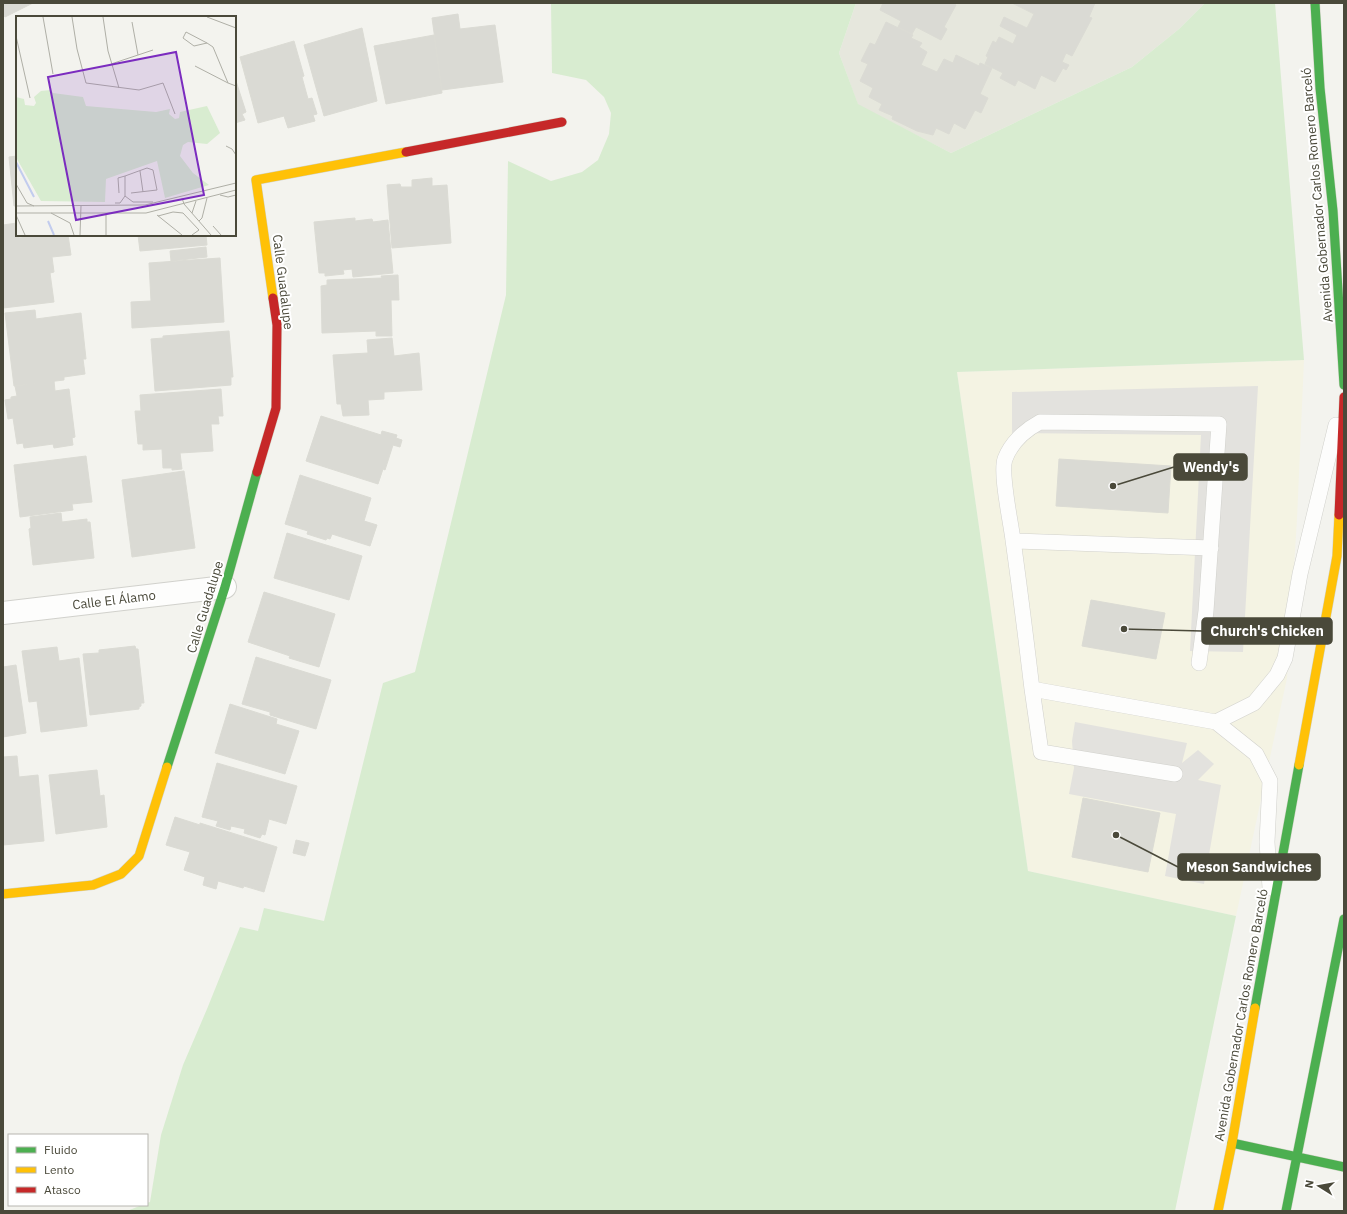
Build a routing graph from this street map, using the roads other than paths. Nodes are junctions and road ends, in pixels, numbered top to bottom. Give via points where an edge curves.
1 (1315, 3) edge
2 (562, 122) dead end
3 (1339, 210) edge
4 (1344, 384) edge
5 (1344, 391) edge
6 (1344, 397) edge
7 (1014, 541) junction
8 (1211, 548) junction
9 (225, 587) junction
10 (3, 613) edge
11 (1199, 663) dead end
12 (1032, 689) junction
13 (1216, 722) junction
14 (1175, 774) dead end
15 (3, 894) edge
16 (1271, 914) junction
17 (1344, 924) edge
18 (1232, 1144) junction
19 (1297, 1156) junction
20 (1344, 1167) edge
21 (1218, 1211) edge
22 (1286, 1211) edge

1 - 3 main road, Avenida Gobernador Carlos Romero Barceló via 1320,88
2 - 9 main road, Calle Guadalupe via 256,180 277,325 276,408
3 - 4 main road, Avenida Gobernador Carlos Romero Barceló
5 - 13 lane via 1300,574 1285,658 1277,675 1254,702
6 - 16 main road, Avenida Gobernador Carlos Romero Barceló via 1337,556
7 - 8 lane
7 - 8 lane via 1003,471 1004,459 1012,444 1031,427 1040,422 1219,424
7 - 12 lane
8 - 11 lane
9 - 10 street, Calle El Álamo
9 - 15 main road, Calle Guadalupe via 140,856 121,874 93,885
12 - 13 lane
12 - 14 lane via 1041,752
13 - 16 lane via 1256,754 1270,781 1267,842
16 - 18 main road, Avenida Gobernador Carlos Romero Barceló
17 - 19 main road
18 - 19 main road
18 - 21 main road, Avenida Gobernador Carlos Romero Barceló
19 - 20 main road
19 - 22 main road

